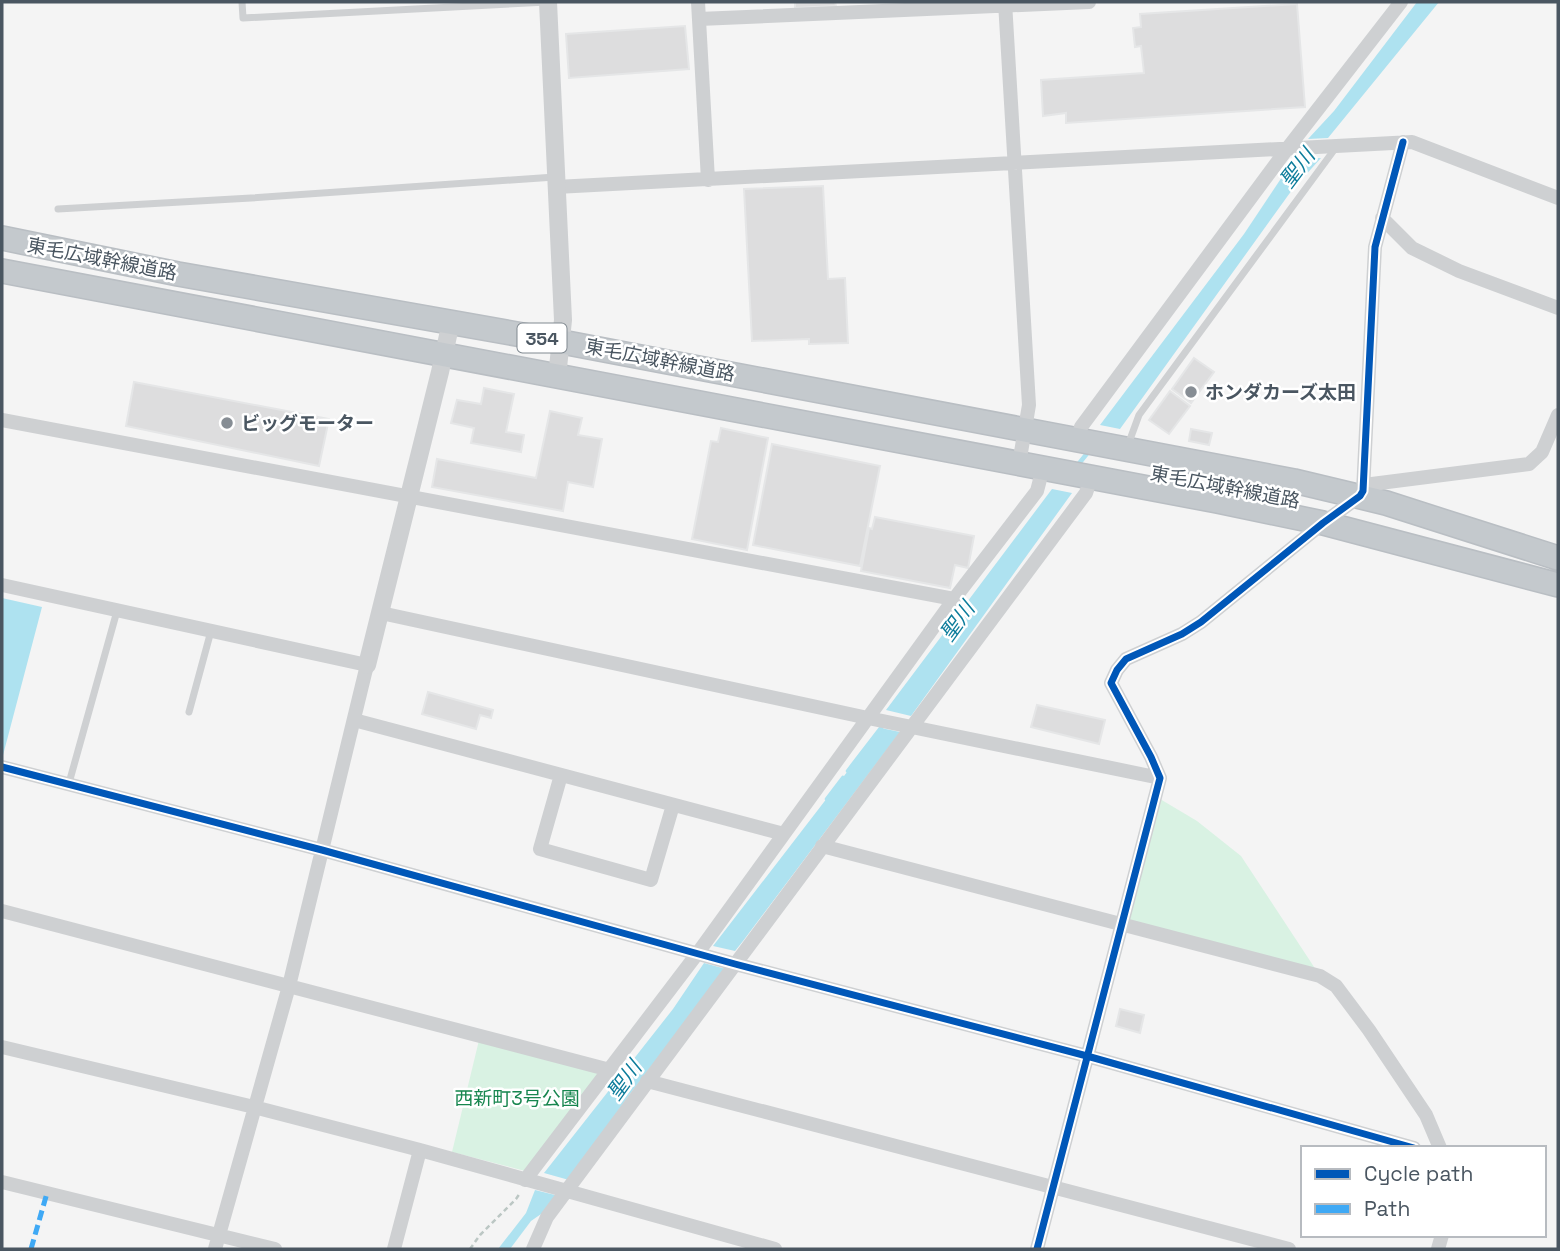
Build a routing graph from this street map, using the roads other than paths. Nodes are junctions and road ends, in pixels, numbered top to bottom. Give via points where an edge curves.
1 (242, 2) edge
2 (548, 2) edge
3 (698, 2) edge
4 (1089, 2) edge
5 (1401, 2) edge
6 (1005, 4) edge
7 (699, 19) junction
8 (1403, 142) junction
9 (1332, 145) junction
10 (1294, 148) junction
11 (1015, 163) junction
12 (708, 180) junction
13 (555, 182) junction
14 (1558, 198) edge
15 (58, 209) dead end
16 (1382, 218) junction
17 (2, 238) edge
18 (2, 271) edge
19 (1558, 308) edge
20 (451, 322) junction
21 (562, 342) junction
22 (444, 356) junction
23 (557, 377) junction
24 (1558, 415) edge
25 (2, 420) edge
26 (1026, 430) junction
27 (1079, 440) junction
28 (1119, 448) junction
29 (1019, 464) junction
30 (1051, 471) junction
31 (1089, 478) junction
32 (1362, 491) junction
33 (410, 496) junction
34 (1323, 523) junction
35 (1558, 558) edge
36 (2, 584) edge
37 (1558, 585) edge
38 (954, 599) junction
39 (117, 610) junction
40 (381, 613) junction
41 (211, 631) junction
42 (367, 666) junction
43 (189, 712) dead end
44 (872, 719) junction
45 (354, 720) junction
46 (907, 726) junction
47 (2, 767) edge
48 (561, 775) junction
49 (1160, 778) junction
50 (69, 783) junction
51 (673, 805) junction
52 (784, 834) junction
53 (822, 846) junction
54 (322, 850) junction
55 (2, 911) edge
56 (1122, 926) junction
57 (699, 955) junction
58 (732, 964) junction
59 (289, 986) junction
60 (2, 1048) edge
61 (1087, 1056) junction
62 (610, 1070) junction
63 (648, 1081) junction
64 (254, 1107) junction
65 (1407, 1146) edge
66 (1439, 1146) edge
67 (420, 1150) junction
68 (2, 1182) edge
69 (532, 1182) junction
70 (1054, 1188) junction
71 (564, 1190) junction
72 (219, 1234) junction
73 (215, 1249) edge
74 (275, 1249) edge
75 (394, 1249) edge
76 (533, 1249) edge
77 (775, 1249) edge
78 (1037, 1249) edge
79 (1289, 1249) edge

1 - 2 lane via 243,18
2 - 13 street
3 - 7 street
4 - 6 street
5 - 10 street
6 - 7 street
6 - 11 street
7 - 12 street
8 - 9 street
8 - 14 street
8 - 16 street
9 - 10 street
9 - 28 lane
10 - 11 street
10 - 27 street via 1082,427
11 - 12 street
11 - 26 street via 1029,405
12 - 13 street
13 - 15 lane
13 - 21 street
16 - 19 street via 1412,248
16 - 32 street via 1374,247
17 - 20 highway, 東毛広域幹線道路 / 354
18 - 22 highway, 東毛広域幹線道路 / 354
20 - 21 highway, 東毛広域幹線道路 / 354
20 - 22 street
21 - 23 street
21 - 26 highway, 東毛広域幹線道路 / 354
22 - 23 highway, 東毛広域幹線道路 / 354
22 - 33 street
23 - 29 highway, 東毛広域幹線道路 / 354
24 - 32 street via 1542,452 1529,464
25 - 33 street
26 - 27 highway, 東毛広域幹線道路 / 354
26 - 29 street
27 - 28 highway, 東毛広域幹線道路 / 354
28 - 32 highway, 東毛広域幹線道路 / 354
29 - 30 highway, 東毛広域幹線道路 / 354
30 - 31 highway, 東毛広域幹線道路 / 354
30 - 38 street
31 - 34 highway, 東毛広域幹線道路 / 354
31 - 46 street via 1086,493
32 - 34 street
32 - 35 highway, 東毛広域幹線道路 / 354
33 - 38 street
33 - 40 street
34 - 37 highway, 東毛広域幹線道路 / 354
34 - 49 street via 1201,622 1126,659 1117,670 1111,683
36 - 39 street
38 - 44 street
39 - 41 street
39 - 50 lane
40 - 42 street
40 - 44 street
41 - 42 street
41 - 43 lane
42 - 45 street
44 - 46 street
44 - 52 street
45 - 48 street
45 - 54 street
46 - 49 street
46 - 53 street
47 - 50 street
48 - 51 street
48 - 51 street via 540,849 651,880
49 - 56 street
50 - 54 street
51 - 52 street
52 - 57 street
53 - 56 street
53 - 58 street
54 - 57 street
54 - 59 street
55 - 59 street
56 - 61 street
56 - 66 street via 1320,976 1336,986 1426,1115
57 - 58 street
57 - 62 street
58 - 61 street
58 - 63 street
59 - 62 street
59 - 64 street
60 - 64 street
61 - 65 street
61 - 70 street
62 - 69 street
63 - 70 street
63 - 71 street
64 - 67 street
64 - 72 street
67 - 69 street
67 - 75 street
68 - 72 street
69 - 71 street
70 - 78 street
70 - 79 street
71 - 76 street
71 - 77 street
72 - 73 street
72 - 74 street

